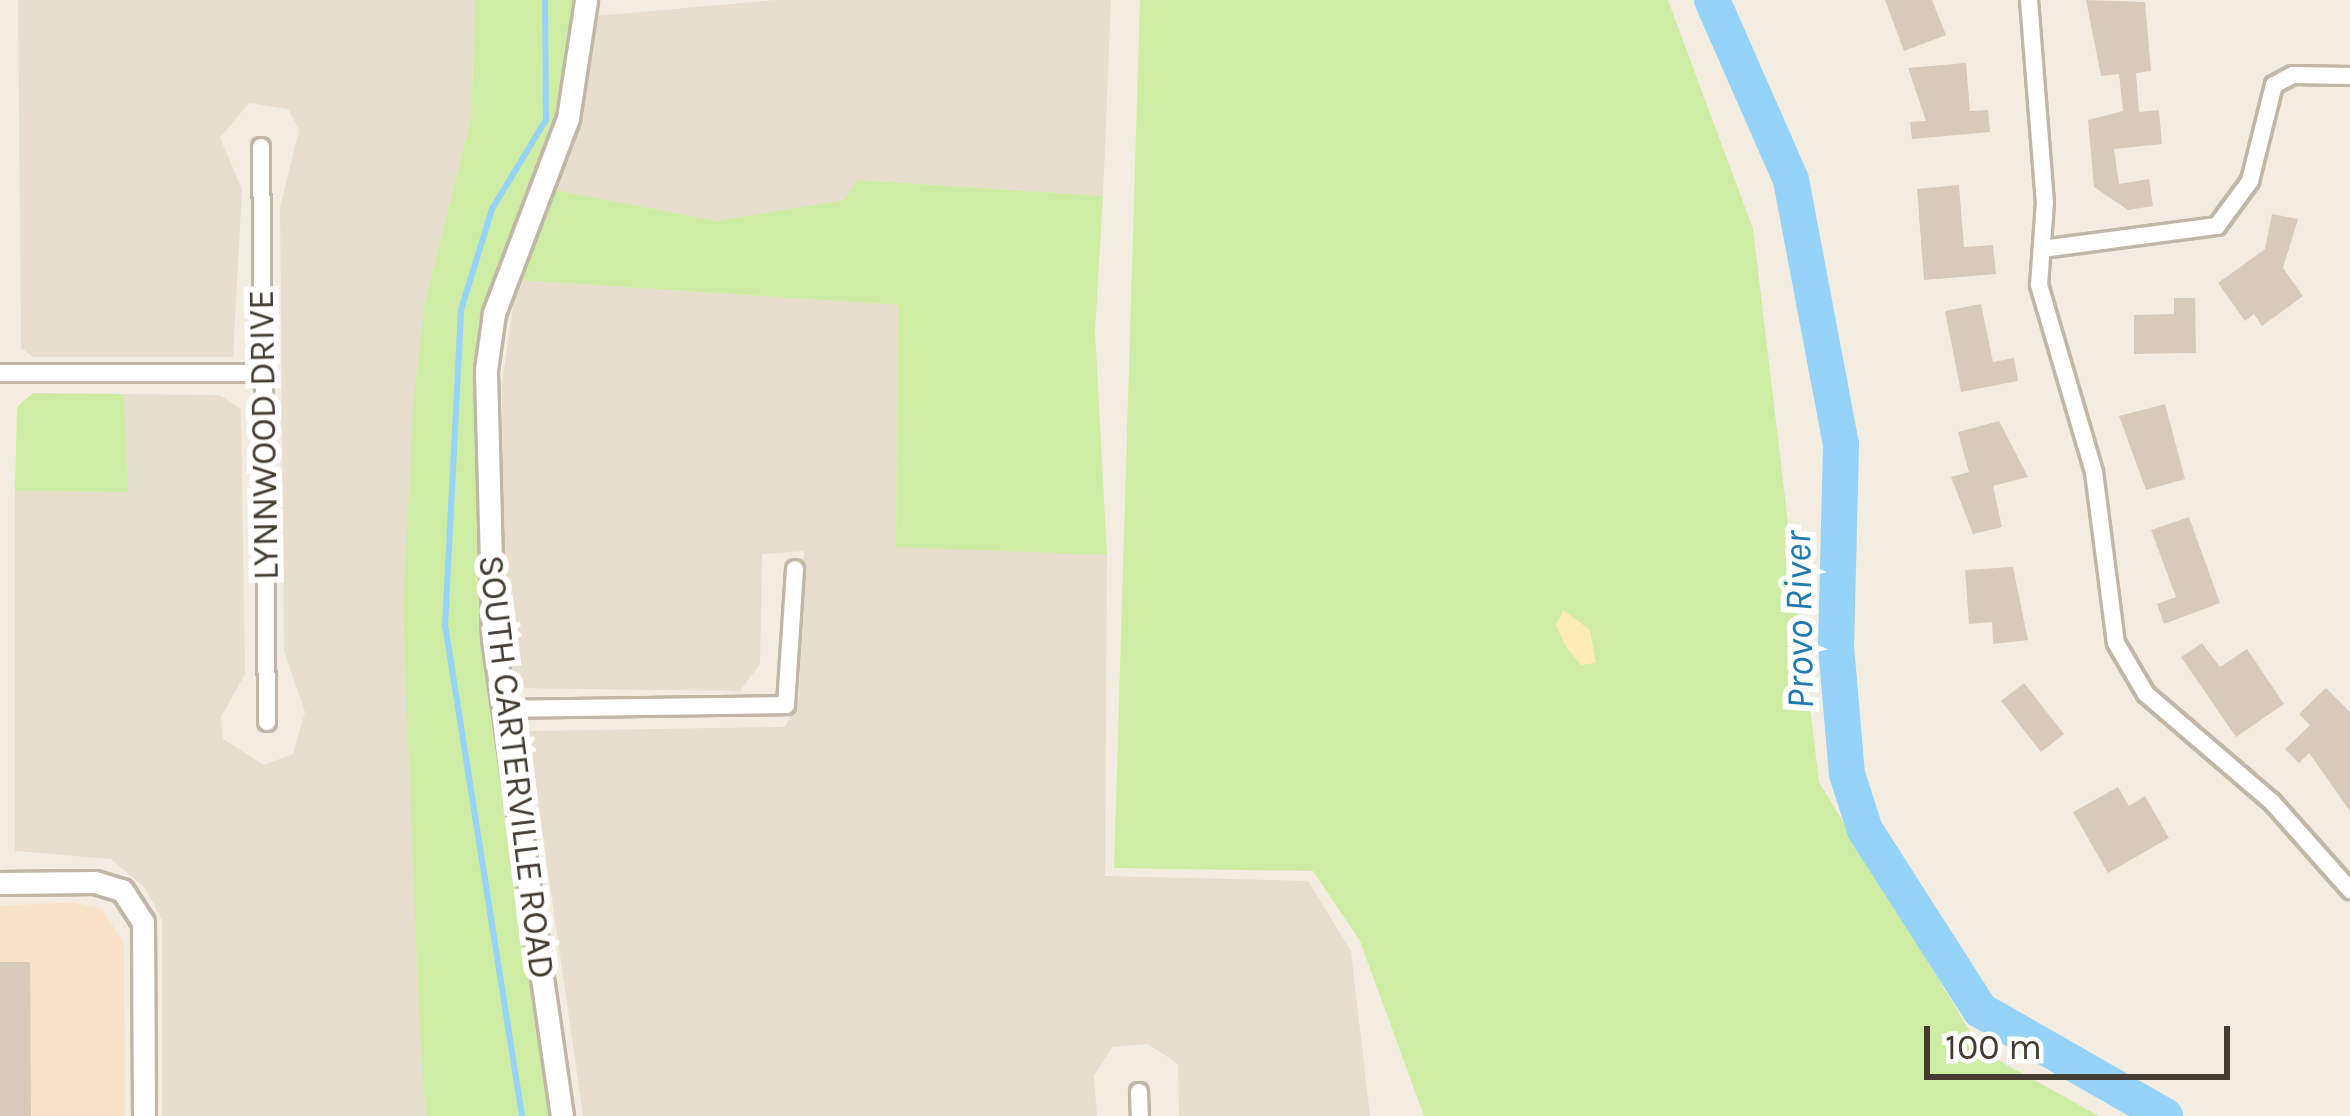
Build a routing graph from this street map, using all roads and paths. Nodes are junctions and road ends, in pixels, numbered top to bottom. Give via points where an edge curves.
1 (586, 0) edge
2 (2030, 0) edge
3 (2350, 76) edge
4 (261, 147) dead end
5 (2042, 249) junction
6 (0, 373) edge
7 (263, 374) junction
8 (795, 568) dead end
9 (504, 709) junction
10 (267, 722) dead end
11 (0, 883) edge
12 (2350, 890) edge
13 (1139, 1092) dead end
14 (144, 1116) edge
15 (562, 1116) edge
16 (1140, 1116) edge

1 - 9 street, SOUTH CARTERVILLE ROAD via 568,118 490,334 486,540
2 - 5 street
3 - 5 street via 2293,75 2274,85 2250,181 2216,226
4 - 7 street, LYNNWOOD DRIVE
5 - 12 street via 2039,285 2094,472 2109,617 2128,668
6 - 7 street
7 - 10 street, LYNNWOOD DRIVE
8 - 9 street via 786,705
9 - 15 street, SOUTH CARTERVILLE ROAD
11 - 14 street via 95,882 130,902 143,922
13 - 16 street

